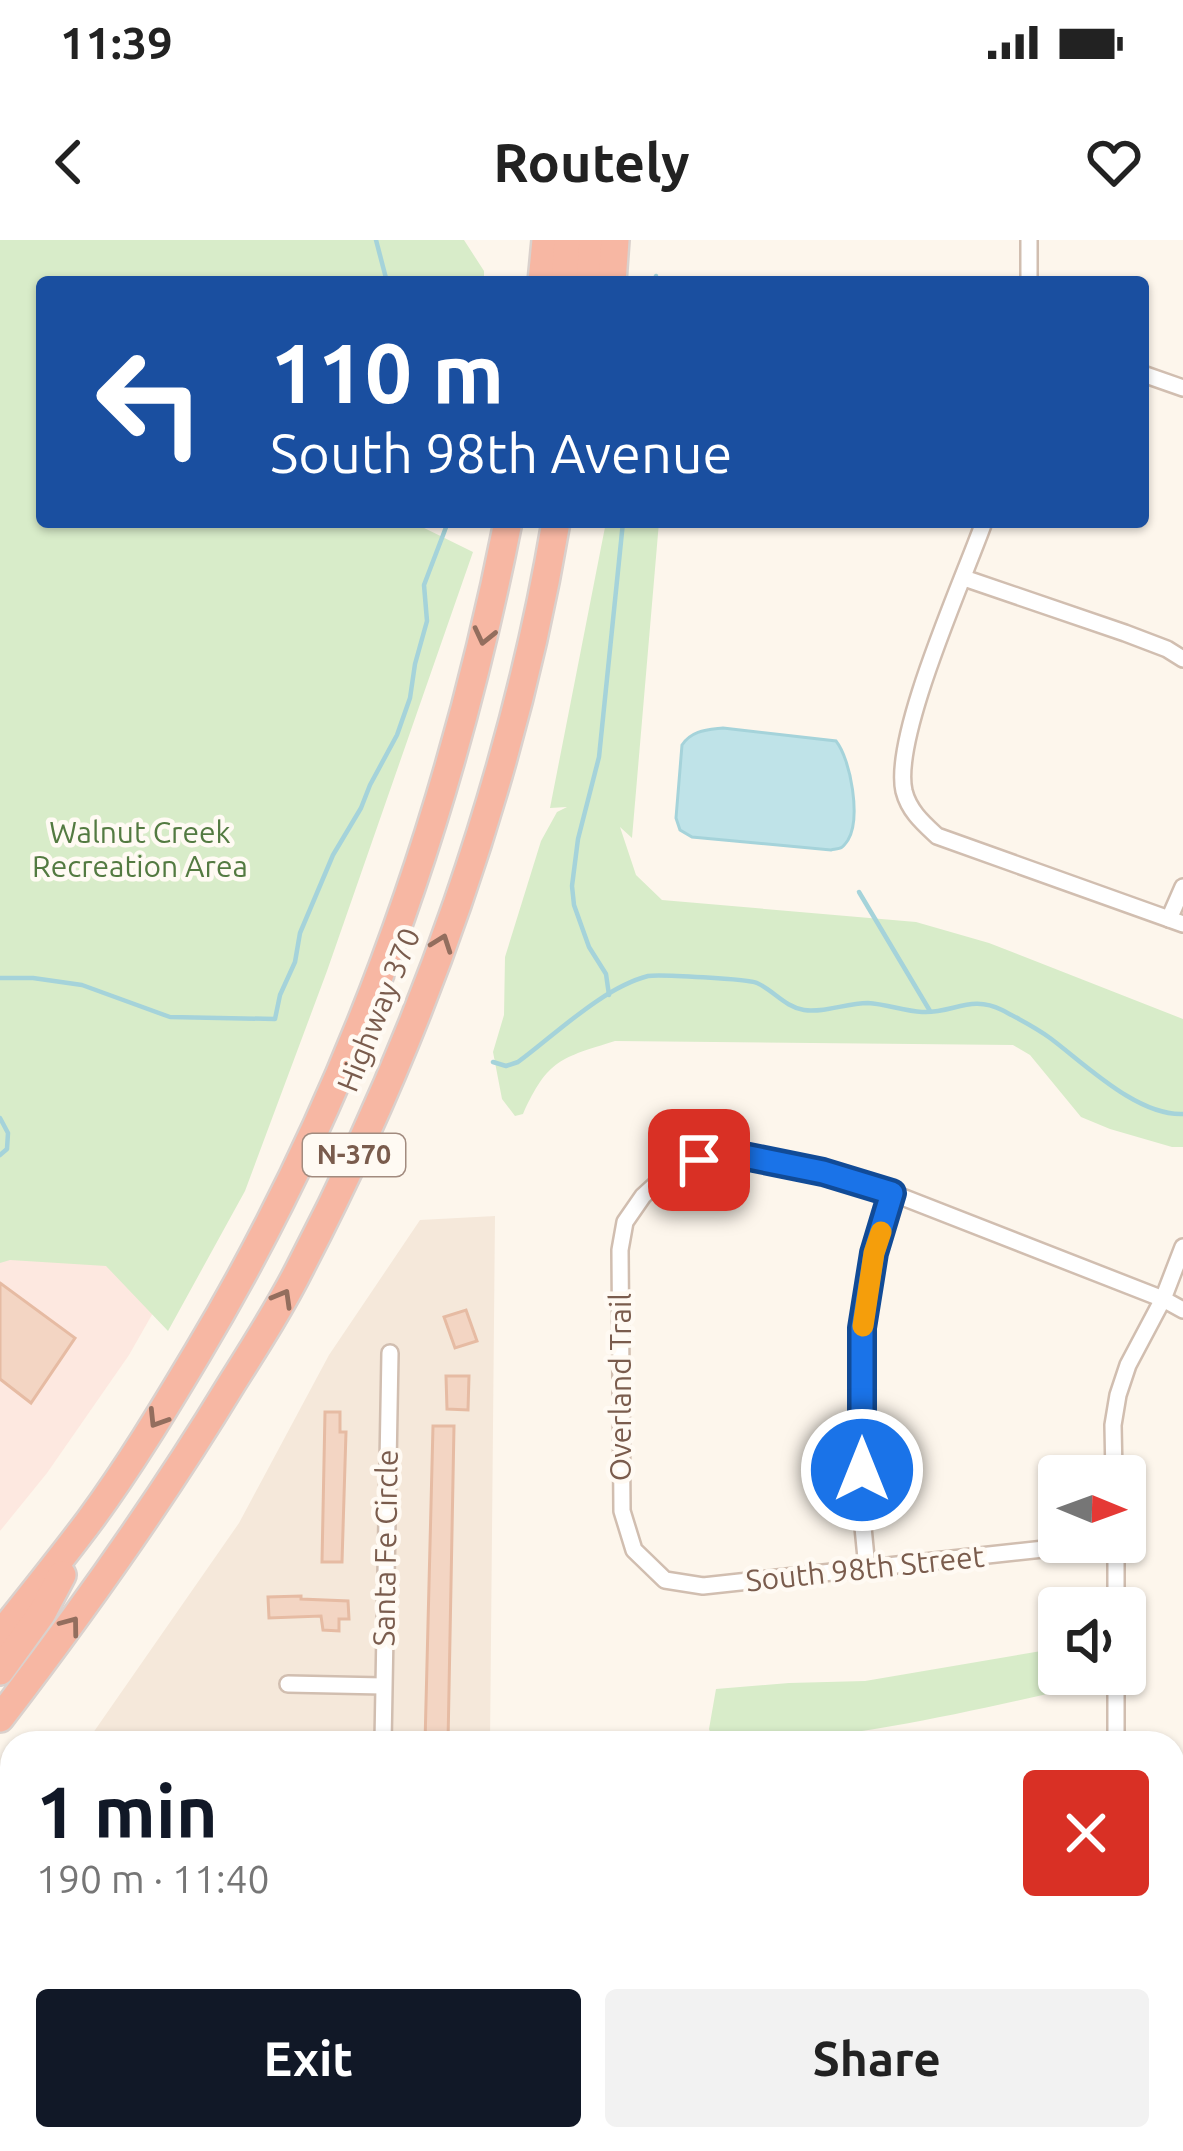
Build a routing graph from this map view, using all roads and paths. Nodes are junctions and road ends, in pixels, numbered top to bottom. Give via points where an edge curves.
1 (546, 240) edge
2 (568, 240) edge
3 (593, 240) edge
4 (616, 240) edge
5 (1029, 240) edge
6 (543, 276) edge
7 (565, 276) edge
8 (590, 276) edge
9 (613, 276) edge
10 (1028, 276) edge
11 (1149, 376) edge
12 (1183, 388) edge
13 (507, 528) edge
14 (539, 528) edge
15 (558, 528) edge
16 (982, 528) edge
17 (964, 578) junction
18 (538, 614) junction
19 (1183, 659) edge
20 (1183, 887) edge
21 (1176, 921) edge
22 (892, 1193) junction
23 (1183, 1247) edge
24 (1163, 1299) junction
25 (1183, 1310) edge
26 (390, 1352) dead end
27 (1114, 1455) edge
28 (91, 1519) junction
29 (634, 1550) joint
30 (1038, 1550) edge
31 (867, 1568) junction
32 (0, 1635) edge
33 (0, 1671) edge
34 (288, 1684) dead end
35 (383, 1686) junction
36 (1116, 1695) edge
37 (0, 1718) edge
38 (383, 1731) edge
39 (1116, 1731) edge

1 - 6 highway
2 - 7 highway
3 - 8 highway
4 - 9 highway
5 - 10 street
11 - 12 street
13 -> 28 highway, Highway 370 / N-370 via 444,790 334,1091 222,1312
14 - 18 highway
15 - 18 highway, Highway 370 / N-370
16 - 17 street
17 - 19 street
17 - 21 street via 903,756 905,799 937,836
37 -> 18 highway, Highway 370 / N-370 via 143,1524 301,1268 416,1016 500,762
20 - 21 street
22 - 24 street
22 - 29 street, Overland Trail via 734,1154 667,1174 625,1222 622,1511
22 - 31 street via 862,1328
23 - 24 street
24 - 25 street
24 - 27 street via 1118,1395
26 - 35 street, Santa Fe Circle
28 - 32 highway, Highway 370 / N-370
28 - 33 highway via 42,1613
29 - 31 street, South 98th Street via 665,1580 703,1586
30 - 31 street, South 98th Street
34 - 35 street
35 - 38 street, Santa Fe Circle
36 - 39 street

